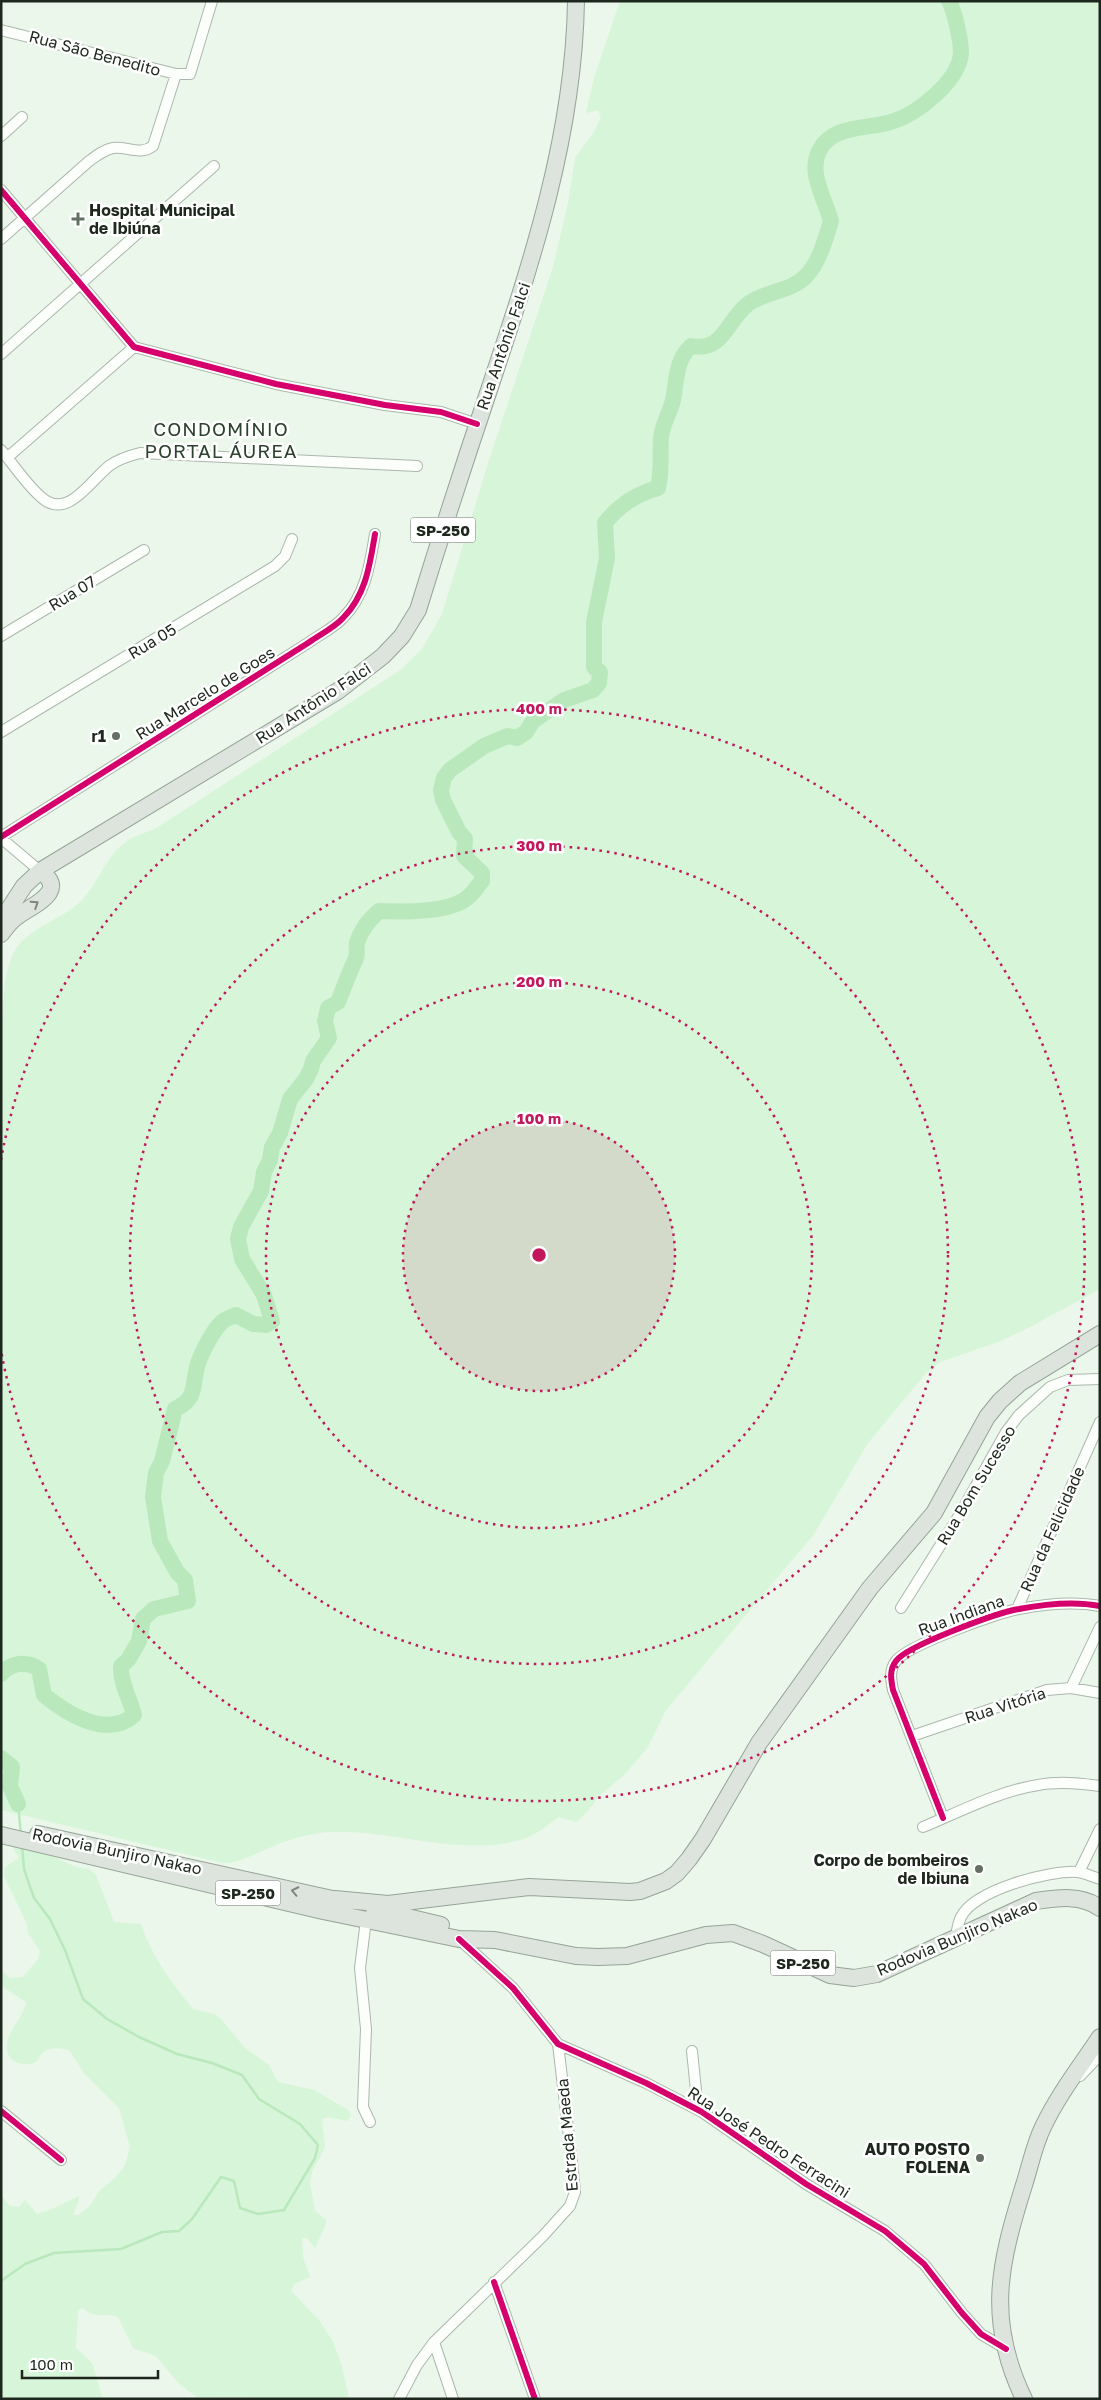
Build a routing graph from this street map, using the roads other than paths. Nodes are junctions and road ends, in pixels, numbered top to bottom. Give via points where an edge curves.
1 (212, 1) edge
2 (576, 1) edge
3 (1, 30) edge
4 (176, 74) junction
5 (22, 117) dead end
6 (1, 136) edge
7 (214, 166) dead end
8 (1, 190) edge
9 (25, 219) junction
10 (1, 240) edge
11 (80, 282) junction
12 (134, 347) junction
13 (1, 354) edge
14 (477, 424) junction
15 (4, 454) edge
16 (417, 466) dead end
17 (375, 534) dead end
18 (292, 539) dead end
19 (144, 550) dead end
20 (1, 636) edge
21 (1, 732) edge
22 (1, 838) edge
23 (40, 871) junction
24 (1, 921) edge
25 (1, 934) edge
26 (1100, 1334) edge
27 (1100, 1379) edge
28 (1100, 1422) edge
29 (1100, 1606) edge
30 (901, 1608) dead end
31 (1017, 1609) junction
32 (1100, 1627) edge
33 (1071, 1688) junction
34 (1100, 1694) edge
35 (912, 1736) junction
36 (1100, 1786) edge
37 (944, 1818) junction
38 (1, 1826) edge
39 (923, 1827) dead end
40 (1100, 1829) edge
41 (1, 1835) edge
42 (1079, 1872) junction
43 (1100, 1879) edge
44 (437, 1898) junction
45 (335, 1899) junction
46 (293, 1903) junction
47 (1100, 1908) edge
48 (394, 1914) junction
49 (366, 1920) junction
50 (956, 1936) junction
51 (459, 1940) junction
52 (496, 1940) junction
53 (1100, 2038) edge
54 (558, 2044) junction
55 (692, 2051) dead end
56 (1100, 2056) edge
57 (1058, 2098) junction
58 (698, 2110) junction
59 (1, 2111) edge
60 (370, 2122) dead end
61 (61, 2160) dead end
62 (494, 2282) junction
63 (434, 2342) junction
64 (1006, 2349) junction
65 (400, 2399) edge
66 (453, 2399) edge
67 (536, 2399) edge
68 (1024, 2399) edge

1 - 4 street, Rua São Benedito via 190,74
2 - 14 main road, Rua Antônio Falci / SP-250 via 575,47 552,184 533,258
3 - 4 street, Rua São Benedito
4 - 9 street via 153,146 143,151 114,148 102,152
5 - 6 street
7 - 11 street
8 - 9 street
9 - 10 street
9 - 11 street
11 - 12 street
11 - 13 street
12 - 14 street via 276,384 441,412
12 - 15 street
14 - 23 main road, Rua Antônio Falci / SP-250 via 418,610 402,636 383,656 338,690
15 - 16 street via 41,498 57,506 69,503 108,467 140,452
17 - 22 street, Rua Marcelo de Goes via 369,573 343,618 300,649
18 - 21 street, Rua 05 via 286,556 275,566
19 - 20 street, Rua 07
22 - 23 street
23 - 24 main road, Rua Antônio Falci / SP-250 via 24,886
25 -> 23 main road via 13,919 51,891 47,876
26 - 44 main road via 1020,1383 987,1417 934,1513 870,1588 759,1743 703,1839 677,1873 640,1891 530,1887
27 - 30 street, Rua Bom Sucesso via 1068,1380 1050,1387 1019,1416 1006,1432 960,1514
28 - 31 street, Rua da Felicidade
29 - 31 street, Rua Indiana via 1052,1605
31 - 35 street, Rua Indiana via 925,1641 907,1650 896,1661 890,1676
32 - 33 street
33 - 34 street, Rua Vitória
33 - 35 street, Rua Vitória via 1047,1690
35 - 37 street
36 - 37 street via 1038,1785
37 - 39 street
45 -> 38 main road, Rodovia Bunjiro Nakao / SP-250
40 - 42 street
41 - 46 main road, Rodovia Bunjiro Nakao / SP-250
42 - 43 street
42 - 50 street via 1052,1873 988,1895 972,1904 961,1916
44 - 45 main road via 388,1904
44 - 48 main road
45 - 48 main road, Rodovia Bunjiro Nakao / SP-250
46 - 48 main road via 351,1913
46 - 49 main road, Rodovia Bunjiro Nakao / SP-250
47 - 50 main road, Rodovia Bunjiro Nakao / SP-250 via 1075,1898 1036,1901
48 - 52 main road, Rodovia Bunjiro Nakao / SP-250
49 - 51 main road, Rodovia Bunjiro Nakao / SP-250
49 - 60 street via 360,1968 366,2030 363,2106
50 - 52 main road, Rodovia Bunjiro Nakao / SP-250 via 877,1974 854,1978 830,1975 732,1933 706,1934 627,1956 576,1956
51 - 52 main road, Rodovia Bunjiro Nakao / SP-250
51 - 54 street, Rua José Pedro Ferracini via 513,1988
53 - 57 main road
54 - 58 street, Rua José Pedro Ferracini
54 - 62 street, Estrada Maeda via 575,2192 570,2206 562,2215
55 - 58 street
56 - 57 street
57 - 64 main road via 1041,2130 1006,2241 999,2286 1000,2320
58 - 64 street, Rua José Pedro Ferracini via 906,2247 924,2264 981,2334
59 - 61 street
62 - 63 street, Estrada Maeda
62 - 67 street
63 - 65 street, Estrada Maeda via 417,2365
63 - 66 street
64 - 68 main road via 1013,2376

